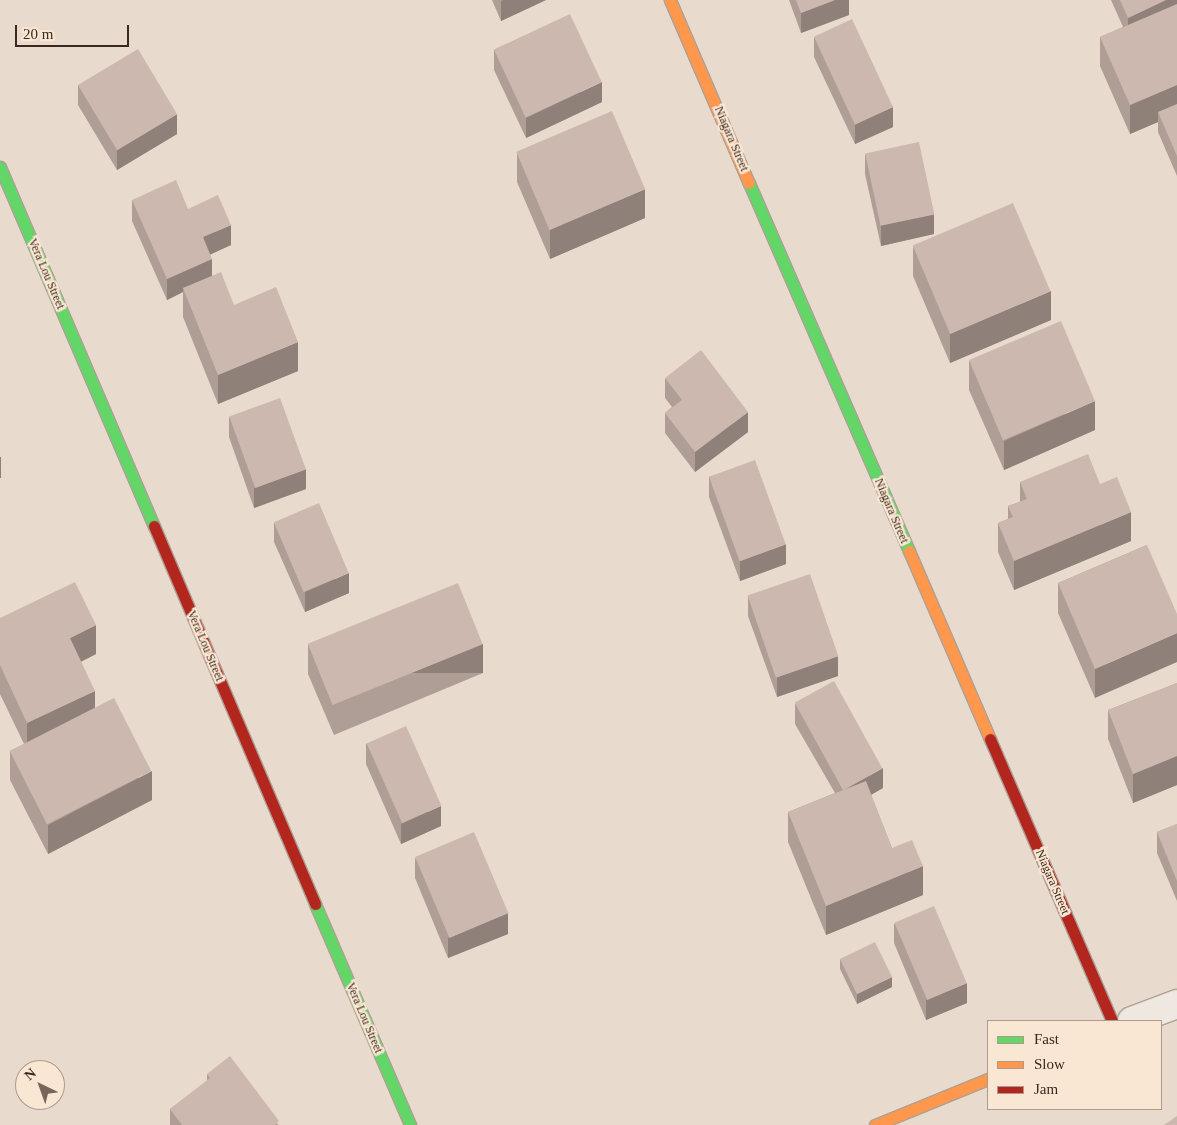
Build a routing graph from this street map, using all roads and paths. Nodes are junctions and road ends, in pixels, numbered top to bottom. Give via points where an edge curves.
1 (670, 0) edge
2 (0, 167) edge
3 (1177, 1004) edge
4 (1112, 1020) edge
5 (1135, 1020) edge
6 (987, 1079) edge
7 (410, 1125) edge
8 (875, 1125) edge

1 - 4 street, Niagara Street
2 - 7 street, Vera Lou Street
3 - 5 street
6 - 8 street

